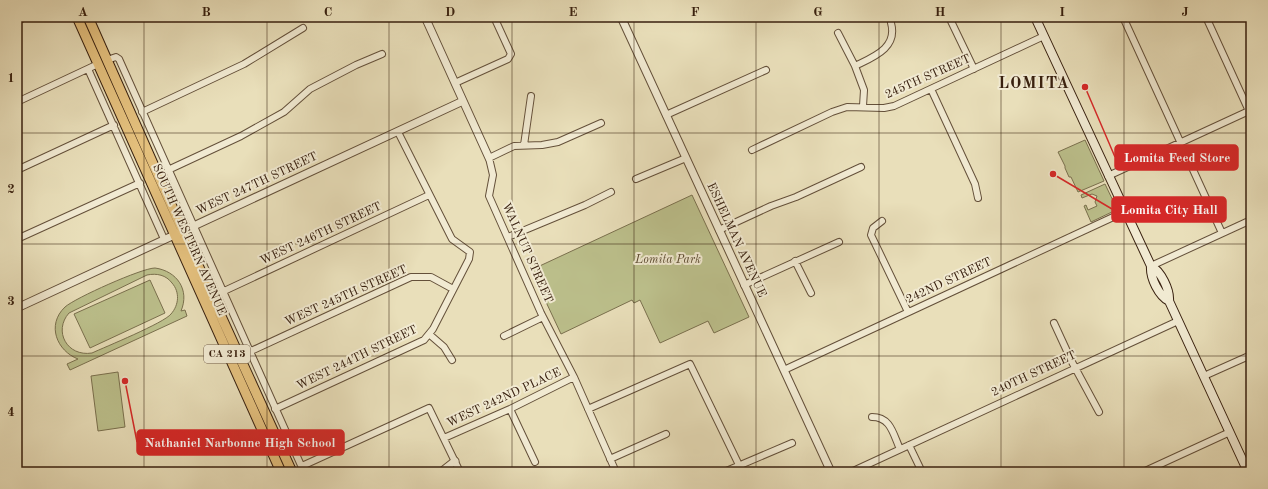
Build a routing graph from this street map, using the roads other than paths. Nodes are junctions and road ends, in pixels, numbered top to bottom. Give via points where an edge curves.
1 (23, 17) edge
2 (77, 17) edge
3 (88, 17) edge
4 (425, 17) edge
5 (494, 17) edge
6 (621, 17) edge
7 (949, 17) edge
8 (1035, 17) edge
9 (1123, 17) edge
10 (1206, 17) edge
11 (17, 20) edge
12 (891, 23) dead end
13 (303, 28) dead end
14 (838, 33) dead end
15 (1044, 36) junction
16 (382, 54) dead end
17 (103, 62) junction
18 (855, 66) junction
19 (88, 69) junction
20 (974, 69) junction
21 (766, 70) dead end
22 (455, 83) junction
23 (931, 88) junction
24 (531, 96) dead end
25 (463, 101) junction
26 (17, 102) edge
27 (863, 106) junction
28 (1250, 110) edge
29 (142, 112) junction
30 (666, 115) junction
31 (601, 123) dead end
32 (114, 126) junction
33 (398, 132) junction
34 (1180, 141) junction
35 (524, 144) junction
36 (752, 150) dead end
37 (489, 158) junction
38 (686, 158) junction
39 (861, 167) dead end
40 (17, 170) edge
41 (168, 170) junction
42 (1108, 176) junction
43 (636, 179) dead end
44 (140, 183) junction
45 (611, 192) dead end
46 (429, 195) junction
47 (978, 198) dead end
48 (1124, 212) junction
49 (1251, 220) edge
50 (882, 221) dead end
51 (193, 226) junction
52 (719, 230) junction
53 (183, 231) junction
54 (1222, 233) junction
55 (174, 235) junction
56 (508, 237) junction
57 (17, 239) edge
58 (164, 239) junction
59 (839, 242) dead end
60 (795, 261) junction
61 (1151, 266) junction
62 (744, 285) junction
63 (453, 289) junction
64 (222, 292) junction
65 (811, 294) dead end
66 (17, 308) edge
67 (908, 312) junction
68 (543, 317) junction
69 (1178, 321) junction
70 (1054, 324) dead end
71 (429, 334) junction
72 (504, 336) dead end
73 (249, 352) junction
74 (1251, 355) edge
75 (452, 360) dead end
76 (1076, 367) junction
77 (784, 370) junction
78 (1204, 376) junction
79 (574, 377) junction
80 (275, 409) junction
81 (510, 409) junction
82 (588, 409) junction
83 (1099, 412) dead end
84 (872, 417) dead end
85 (1230, 432) junction
86 (666, 434) dead end
87 (444, 438) junction
88 (792, 442) dead end
89 (909, 445) junction
90 (900, 449) junction
91 (610, 459) junction
92 (455, 461) junction
93 (534, 462) dead end
94 (739, 465) junction
95 (303, 469) edge
96 (281, 472) edge
97 (292, 472) edge
98 (441, 472) edge
99 (460, 472) edge
100 (616, 472) edge
101 (724, 472) edge
102 (830, 472) edge
103 (851, 472) edge
104 (922, 472) edge
105 (1143, 472) edge
106 (1248, 472) edge

1 - 11 main road
2 - 17 main road, SOUTH WESTERN AVENUE / CA 213
3 - 17 main road, SOUTH WESTERN AVENUE / CA 213
4 - 22 street, WALNUT STREET
5 - 22 street via 511,54 508,59
6 - 30 street, ESHELMAN AVENUE
7 - 20 street
8 - 15 main road
9 - 34 street
10 - 28 street
12 - 18 street via 892,38 885,49
13 - 29 street via 244,64
14 - 18 street
15 - 20 street, 245TH STREET
15 - 42 main road
16 - 41 street via 310,89 284,112 241,136
17 - 19 street
17 - 29 street, SOUTH WESTERN AVENUE via 116,57 119,59
17 - 53 main road, SOUTH WESTERN AVENUE / CA 213
17 - 55 main road, SOUTH WESTERN AVENUE / CA 213
18 - 27 street via 864,90
19 - 26 street
19 - 32 street, SOUTH WESTERN AVENUE
20 - 23 street, 245TH STREET
21 - 30 street
22 - 25 street, WALNUT STREET
23 - 27 street, 245TH STREET via 894,106
23 - 47 street via 975,184
24 - 35 street
25 - 33 street, WEST 247TH STREET
25 - 37 street, WALNUT STREET
27 - 36 street, 245TH STREET via 832,112
28 - 34 street
29 - 41 street, SOUTH WESTERN AVENUE
30 - 38 street, ESHELMAN AVENUE
31 - 35 street via 558,142 542,145
32 - 40 street
32 - 44 street, SOUTH WESTERN AVENUE
33 - 46 street
33 - 51 street, WEST 247TH STREET
34 - 42 street
34 - 54 street
35 - 37 street
37 - 56 street, WALNUT STREET via 494,175 490,196
38 - 43 street
38 - 52 street, ESHELMAN AVENUE
39 - 52 street
41 - 51 street, SOUTH WESTERN AVENUE
42 - 48 main road
44 - 57 street
44 - 58 street, SOUTH WESTERN AVENUE
45 - 56 street
46 - 63 street, WEST 244TH STREET via 452,239 470,252 469,259
46 - 64 street, WEST 246TH STREET
48 - 61 main road
48 - 67 street, 242ND STREET
49 - 54 street
50 - 67 street via 872,228 871,235
51 - 53 street, WEST 247TH STREET
51 - 64 street, SOUTH WESTERN AVENUE
52 - 62 street, ESHELMAN AVENUE
53 - 55 street, WEST 247TH STREET
53 - 97 main road, SOUTH WESTERN AVENUE / CA 213
54 - 61 street
55 - 58 street, WEST 247TH STREET
55 - 96 main road, SOUTH WESTERN AVENUE / CA 213
56 - 68 street, WALNUT STREET
58 - 66 street, WEST 247TH STREET
59 - 60 street
60 - 62 street
60 - 65 street
61 - 69 main road via 1157,269
62 - 77 street, ESHELMAN AVENUE
63 - 71 street, WEST 244TH STREET
63 - 73 street, WEST 245TH STREET via 431,277 411,277
64 - 73 street, SOUTH WESTERN AVENUE
67 - 77 street, 242ND STREET
68 - 72 street
68 - 79 street, WALNUT STREET
69 - 76 street, 240TH STREET
69 - 78 main road
70 - 76 street
71 - 75 street via 444,347
71 - 80 street, WEST 244TH STREET via 417,344
73 - 80 street, SOUTH WESTERN AVENUE
74 - 78 street
76 - 83 street
76 - 89 street, 240TH STREET
77 - 102 street, ESHELMAN AVENUE
78 - 85 main road
79 - 81 street, WEST 242ND PLACE
79 - 82 street, WALNUT STREET
80 - 95 street, SOUTH WESTERN AVENUE
81 - 87 street, WEST 242ND PLACE
81 - 93 street
82 - 91 street, WALNUT STREET
82 - 94 street via 690,364
84 - 90 street via 886,420
85 - 105 street
85 - 106 main road
86 - 91 street
87 - 92 street
87 - 95 street via 429,408
88 - 94 street
89 - 90 street, 240TH STREET
89 - 104 street
90 - 103 street, 240TH STREET
91 - 100 street, WALNUT STREET
92 - 98 street
92 - 99 street
94 - 101 street

